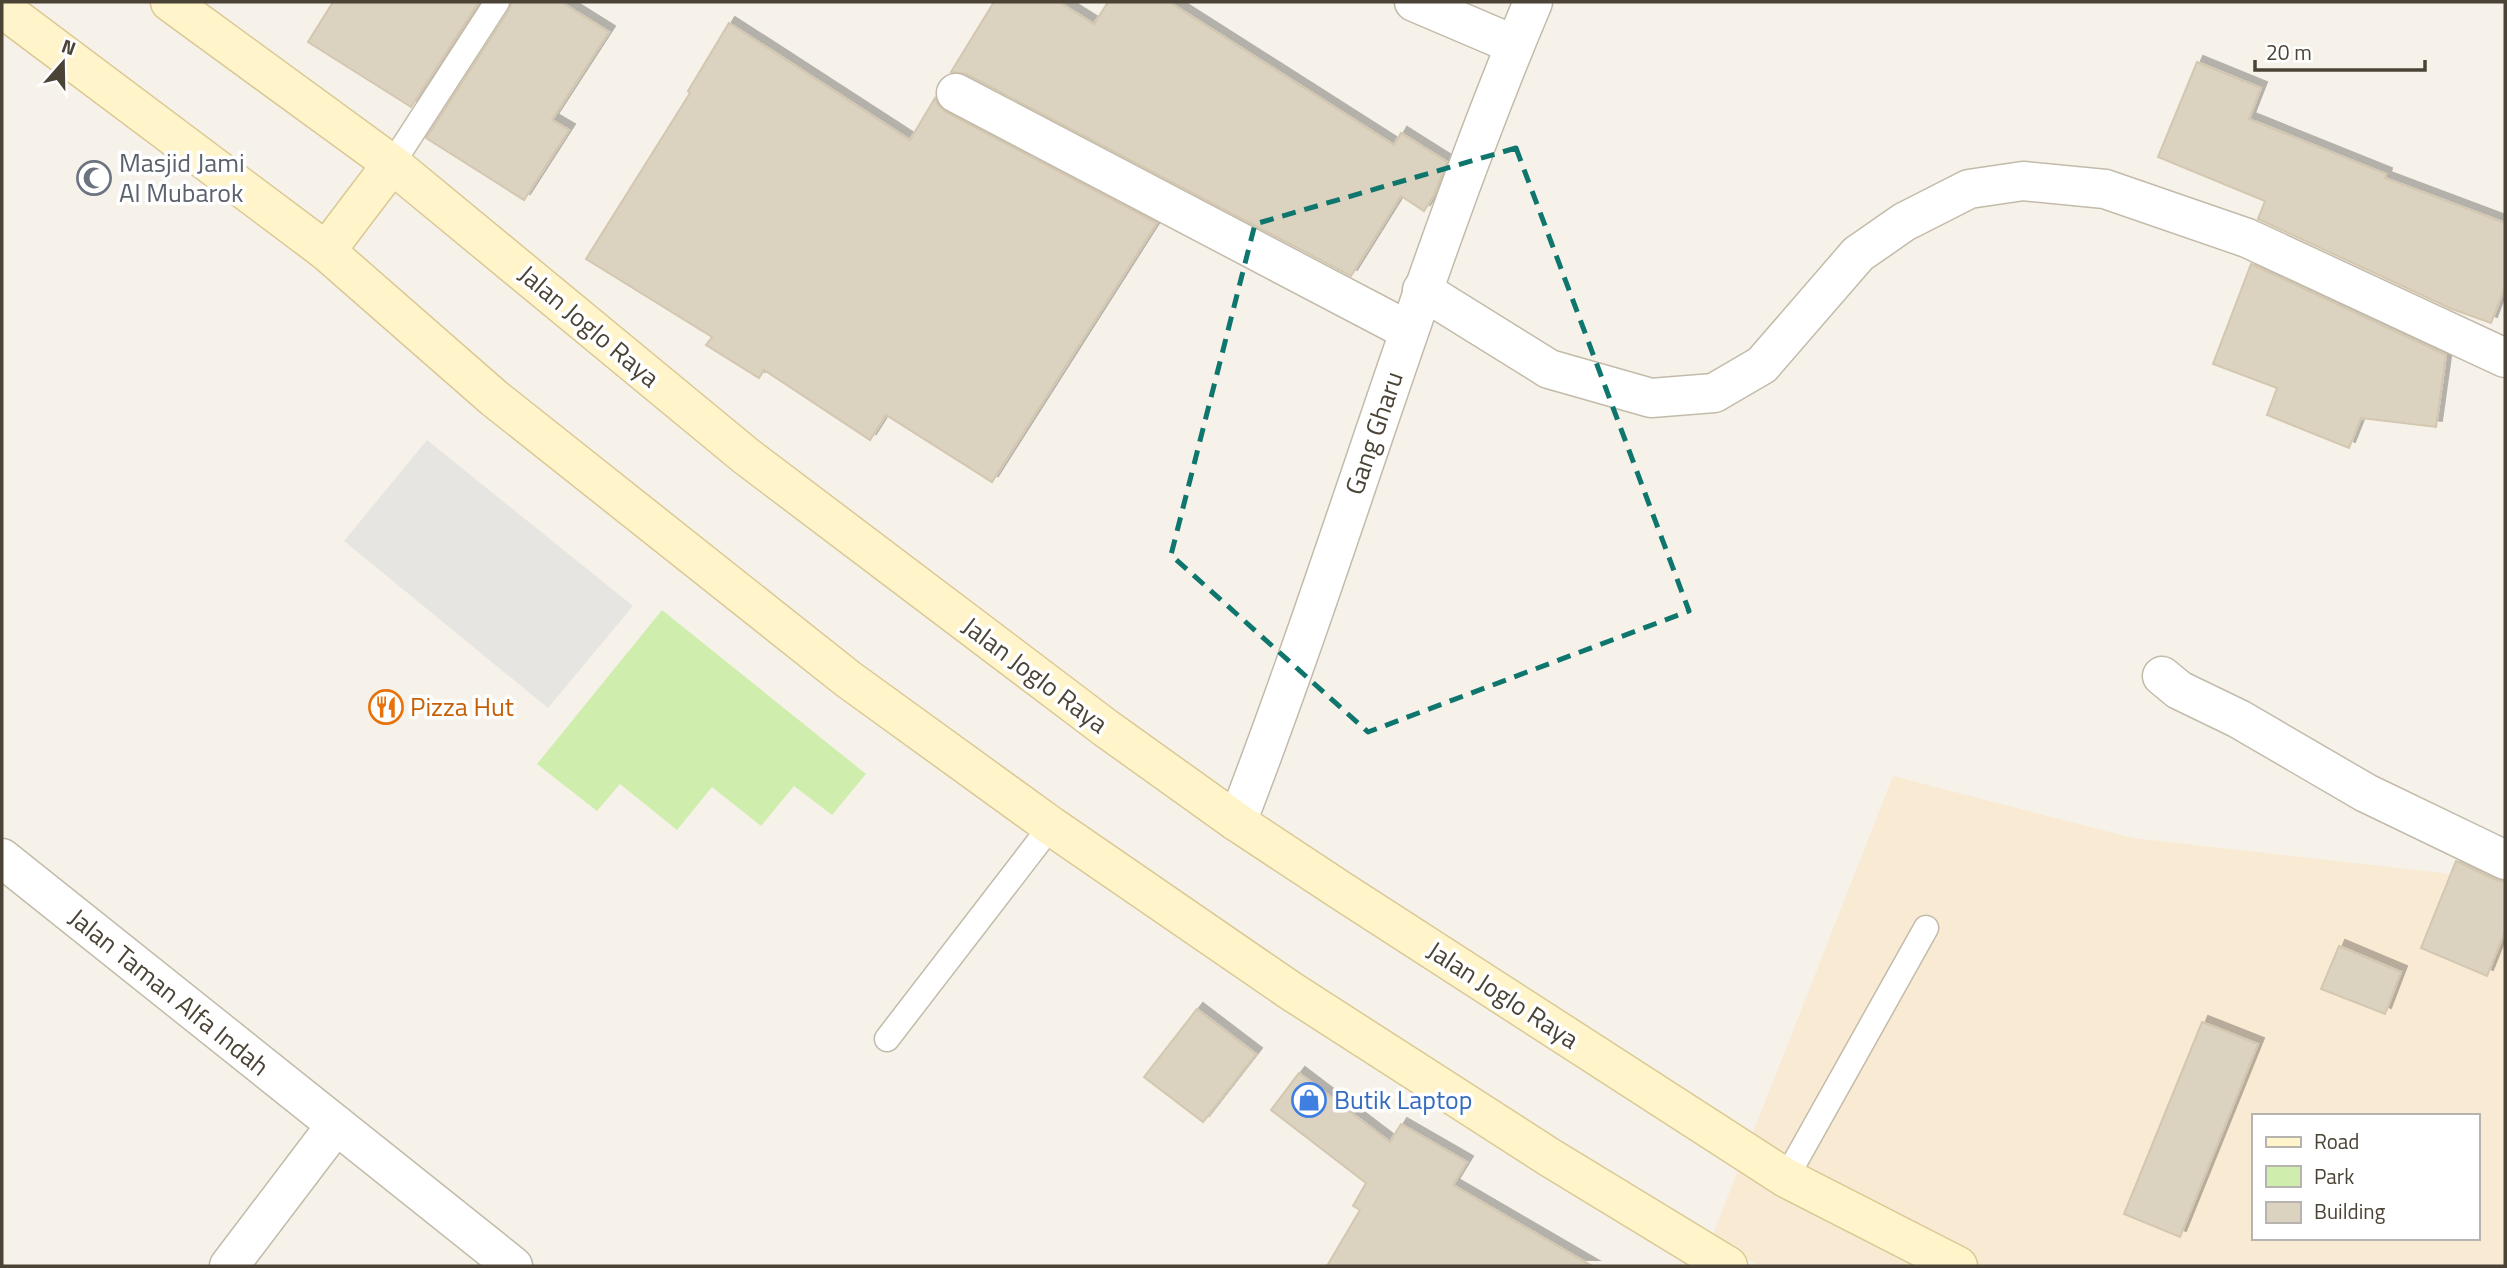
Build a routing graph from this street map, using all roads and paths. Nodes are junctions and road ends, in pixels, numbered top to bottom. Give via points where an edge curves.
1 (170, 2) edge
2 (498, 2) edge
3 (1414, 2) edge
4 (1533, 2) edge
5 (2, 8) edge
6 (1515, 45) junction
7 (956, 93) dead end
8 (392, 164) junction
9 (326, 251) junction
10 (1422, 290) junction
11 (1409, 331) junction
12 (2505, 358) edge
13 (2162, 676) dead end
14 (1237, 822) junction
15 (1051, 826) junction
16 (2, 858) edge
17 (2505, 860) edge
18 (1926, 928) dead end
19 (887, 1039) dead end
20 (336, 1125) junction
21 (1786, 1178) junction
22 (229, 1266) edge
23 (513, 1266) edge
24 (1728, 1266) edge
25 (1958, 1266) edge

1 - 8 main road, Jalan Joglo Raya
2 - 8 lane
3 - 6 street
4 - 6 street, Gang Gharu
5 - 9 main road
6 - 10 street, Gang Gharu
7 - 11 street
8 - 9 main road
8 - 14 main road, Jalan Joglo Raya via 746,456 1107,730
9 - 15 main road via 494,398 661,533 849,679
10 - 11 street, Gang Gharu
10 - 12 street via 1549,369 1651,398 1714,393 1762,365 1858,254 1904,222 1969,188 2022,181 2105,189 2248,238
11 - 14 street, Gang Gharu
13 - 17 street via 2179,691 2239,719 2366,793
14 - 21 main road, Jalan Joglo Raya
15 - 19 lane
15 - 24 main road via 1291,991
16 - 20 street, Jalan Taman Alfa Indah
18 - 21 lane
20 - 22 street
20 - 23 street, Jalan Taman Alfa Indah
21 - 25 main road, Jalan Joglo Raya

